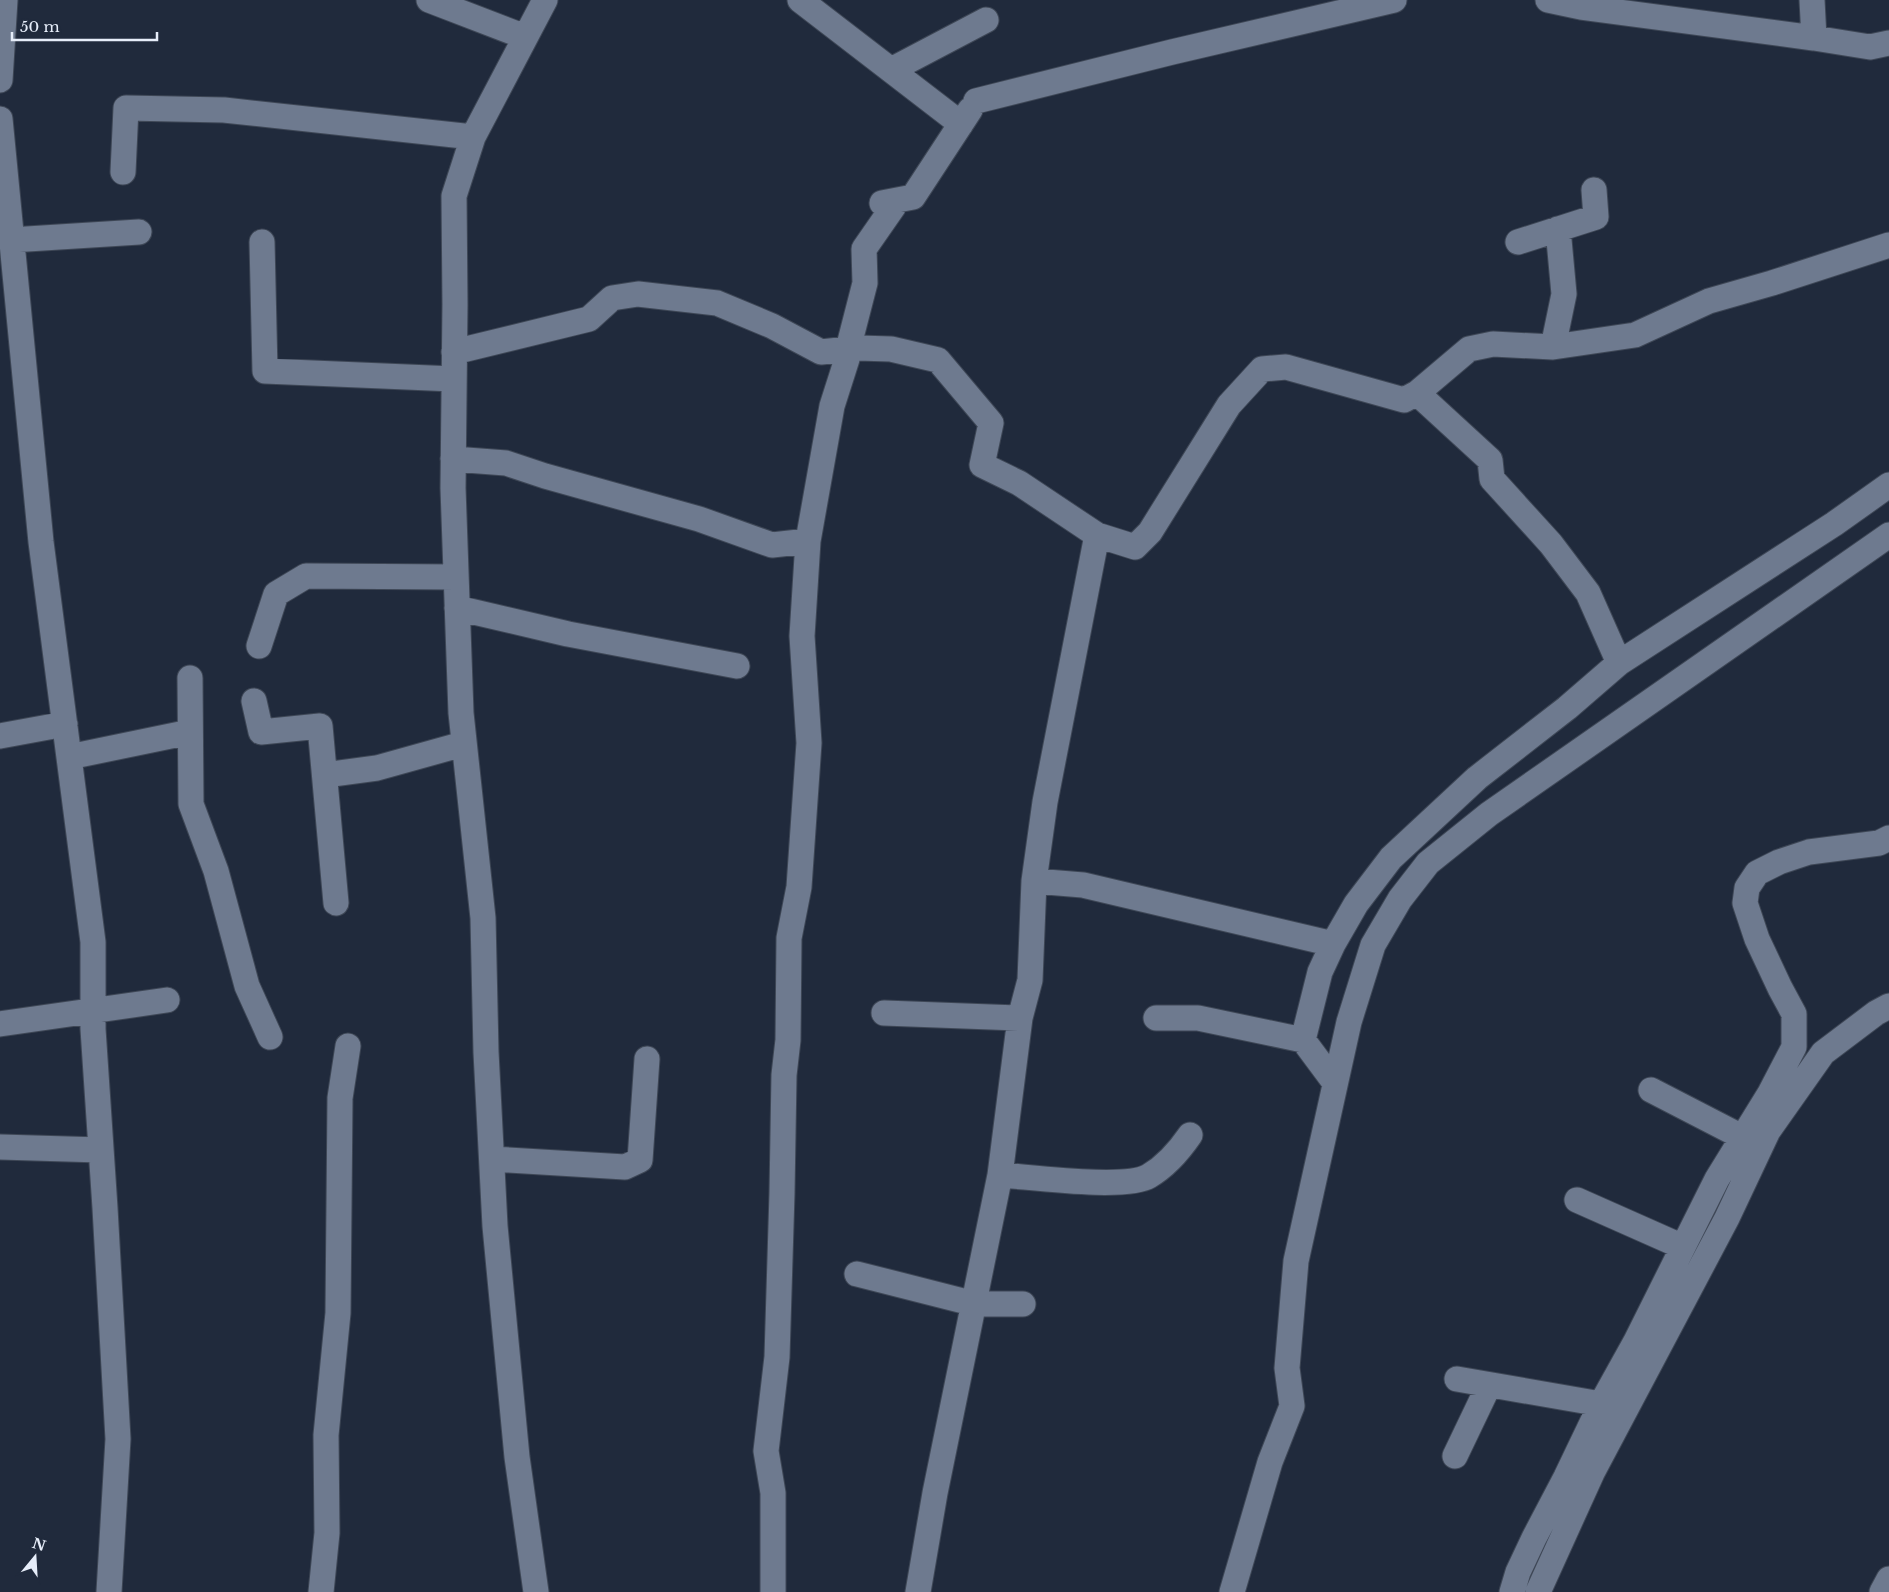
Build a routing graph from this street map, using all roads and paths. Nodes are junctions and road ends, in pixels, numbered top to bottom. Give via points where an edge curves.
1 (5, 0) edge
2 (428, 0) edge
3 (546, 0) edge
4 (800, 0) edge
5 (1394, 0) edge
6 (1548, 0) edge
7 (1812, 0) edge
8 (986, 20) dead end
9 (526, 37) junction
10 (1814, 38) junction
11 (1889, 43) edge
12 (891, 70) junction
13 (0, 80) edge
14 (0, 119) edge
15 (961, 124) junction
16 (473, 137) junction
17 (123, 172) dead end
18 (1594, 190) dead end
19 (1558, 229) junction
20 (139, 232) dead end
21 (12, 240) junction
22 (262, 242) dead end
23 (1518, 242) dead end
24 (1889, 245) edge
25 (1553, 347) junction
26 (848, 349) junction
27 (454, 352) junction
28 (454, 379) junction
29 (1418, 393) junction
30 (453, 459) junction
31 (1889, 485) edge
32 (1097, 534) junction
33 (1889, 535) edge
34 (808, 541) junction
35 (456, 578) junction
36 (457, 608) junction
37 (259, 646) dead end
38 (1619, 663) junction
39 (737, 666) dead end
40 (190, 678) dead end
41 (254, 701) dead end
42 (65, 724) junction
43 (190, 732) junction
44 (0, 736) edge
45 (463, 744) junction
46 (69, 757) junction
47 (325, 776) junction
48 (1889, 838) edge
49 (1034, 881) junction
50 (336, 903) dead end
51 (1332, 944) junction
52 (167, 1000) dead end
53 (1889, 1006) edge
54 (93, 1010) junction
55 (884, 1013) dead end
56 (1020, 1018) junction
57 (1156, 1018) dead end
58 (0, 1024) edge
59 (270, 1037) dead end
60 (1303, 1040) junction
61 (348, 1046) dead end
62 (648, 1058) dead end
63 (1336, 1083) junction
64 (1651, 1090) dead end
65 (1190, 1135) dead end
66 (1744, 1138) junction
67 (0, 1147) edge
68 (101, 1150) junction
69 (492, 1159) junction
70 (1000, 1175) junction
71 (1577, 1200) dead end
72 (1683, 1247) junction
73 (857, 1274) dead end
74 (975, 1304) junction
75 (1023, 1304) dead end
76 (1457, 1378) dead end
77 (1489, 1385) junction
78 (1601, 1404) junction
79 (1455, 1456) dead end
80 (1889, 1579) edge
81 (109, 1592) edge
82 (321, 1592) edge
83 (536, 1592) edge
84 (773, 1592) edge
85 (918, 1592) edge
86 (1232, 1592) edge
87 (1512, 1592) edge
88 (1538, 1592) edge
89 (1882, 1592) edge

1 - 13 street
2 - 9 street
3 - 9 street
4 - 12 street
5 - 15 street via 979,93
6 - 10 street
7 - 10 street
8 - 12 street
9 - 16 street
10 - 11 street via 1870,47
12 - 15 street
14 - 21 street
15 - 26 street via 913,197 890,202 864,248 865,283
16 - 17 street via 224,110 126,108
16 - 27 street via 454,196
18 - 19 street via 1596,217
19 - 23 street
19 - 25 street via 1564,294
20 - 21 street
21 - 42 street via 41,542
22 - 28 street via 265,371
24 - 25 street via 1709,301 1635,335
25 - 29 street via 1494,344 1468,349
26 - 27 street via 821,352 772,326 717,303 638,294 612,298 589,319
26 - 32 street via 891,349 938,360 991,423 982,465 1019,483
26 - 34 street via 848,359 832,406
27 - 28 street
28 - 30 street
29 - 32 street via 1404,400 1286,367 1262,369 1229,405 1150,532 1135,546
29 - 38 street via 1490,460 1492,479 1551,544 1588,593
30 - 34 street via 506,463 699,519 772,545
30 - 35 street
31 - 38 street
32 - 49 street via 1045,802
33 - 63 street via 1489,814 1428,863 1400,899 1372,945 1349,1022
34 - 84 street via 802,636 809,743 799,887 789,938 777,1357 766,1451 773,1493
35 - 36 street
35 - 37 street via 306,576 276,594
36 - 39 street via 568,634
36 - 45 street
38 - 51 street via 1477,778 1390,858
40 - 43 street
41 - 47 street via 261,732 320,726
42 - 44 street
42 - 46 street
43 - 46 street
43 - 59 street via 191,804 216,871 247,986
45 - 47 street via 377,768
45 - 69 street via 483,918
46 - 54 street via 93,942
47 - 50 street
48 - 66 street via 1809,852 1779,862 1757,873 1747,888 1746,903 1757,939 1794,1014 1794,1047
49 - 51 street via 1083,886
49 - 56 street via 1030,980
51 - 60 street via 1320,972
52 - 54 street
53 - 88 street via 1823,1052 1768,1131 1727,1218 1592,1473
54 - 58 street
54 - 68 street
55 - 56 street
56 - 70 street
57 - 60 street via 1198,1018
60 - 63 street
61 - 82 street via 340,1098 338,1313 326,1435 327,1533
62 - 69 street via 640,1160 625,1167
63 - 86 street via 1296,1261 1287,1368 1292,1406 1270,1462
64 - 66 street
65 - 70 street via 1176,1155 1148,1177 1121,1183
66 - 72 street via 1717,1179
67 - 68 street
68 - 81 street via 118,1439
69 - 83 street via 495,1226 517,1457
70 - 74 street
71 - 72 street
72 - 78 street
73 - 74 street
74 - 75 street
74 - 85 street via 935,1493
76 - 77 street
77 - 78 street
77 - 79 street
78 - 87 street via 1534,1538
80 - 89 street

